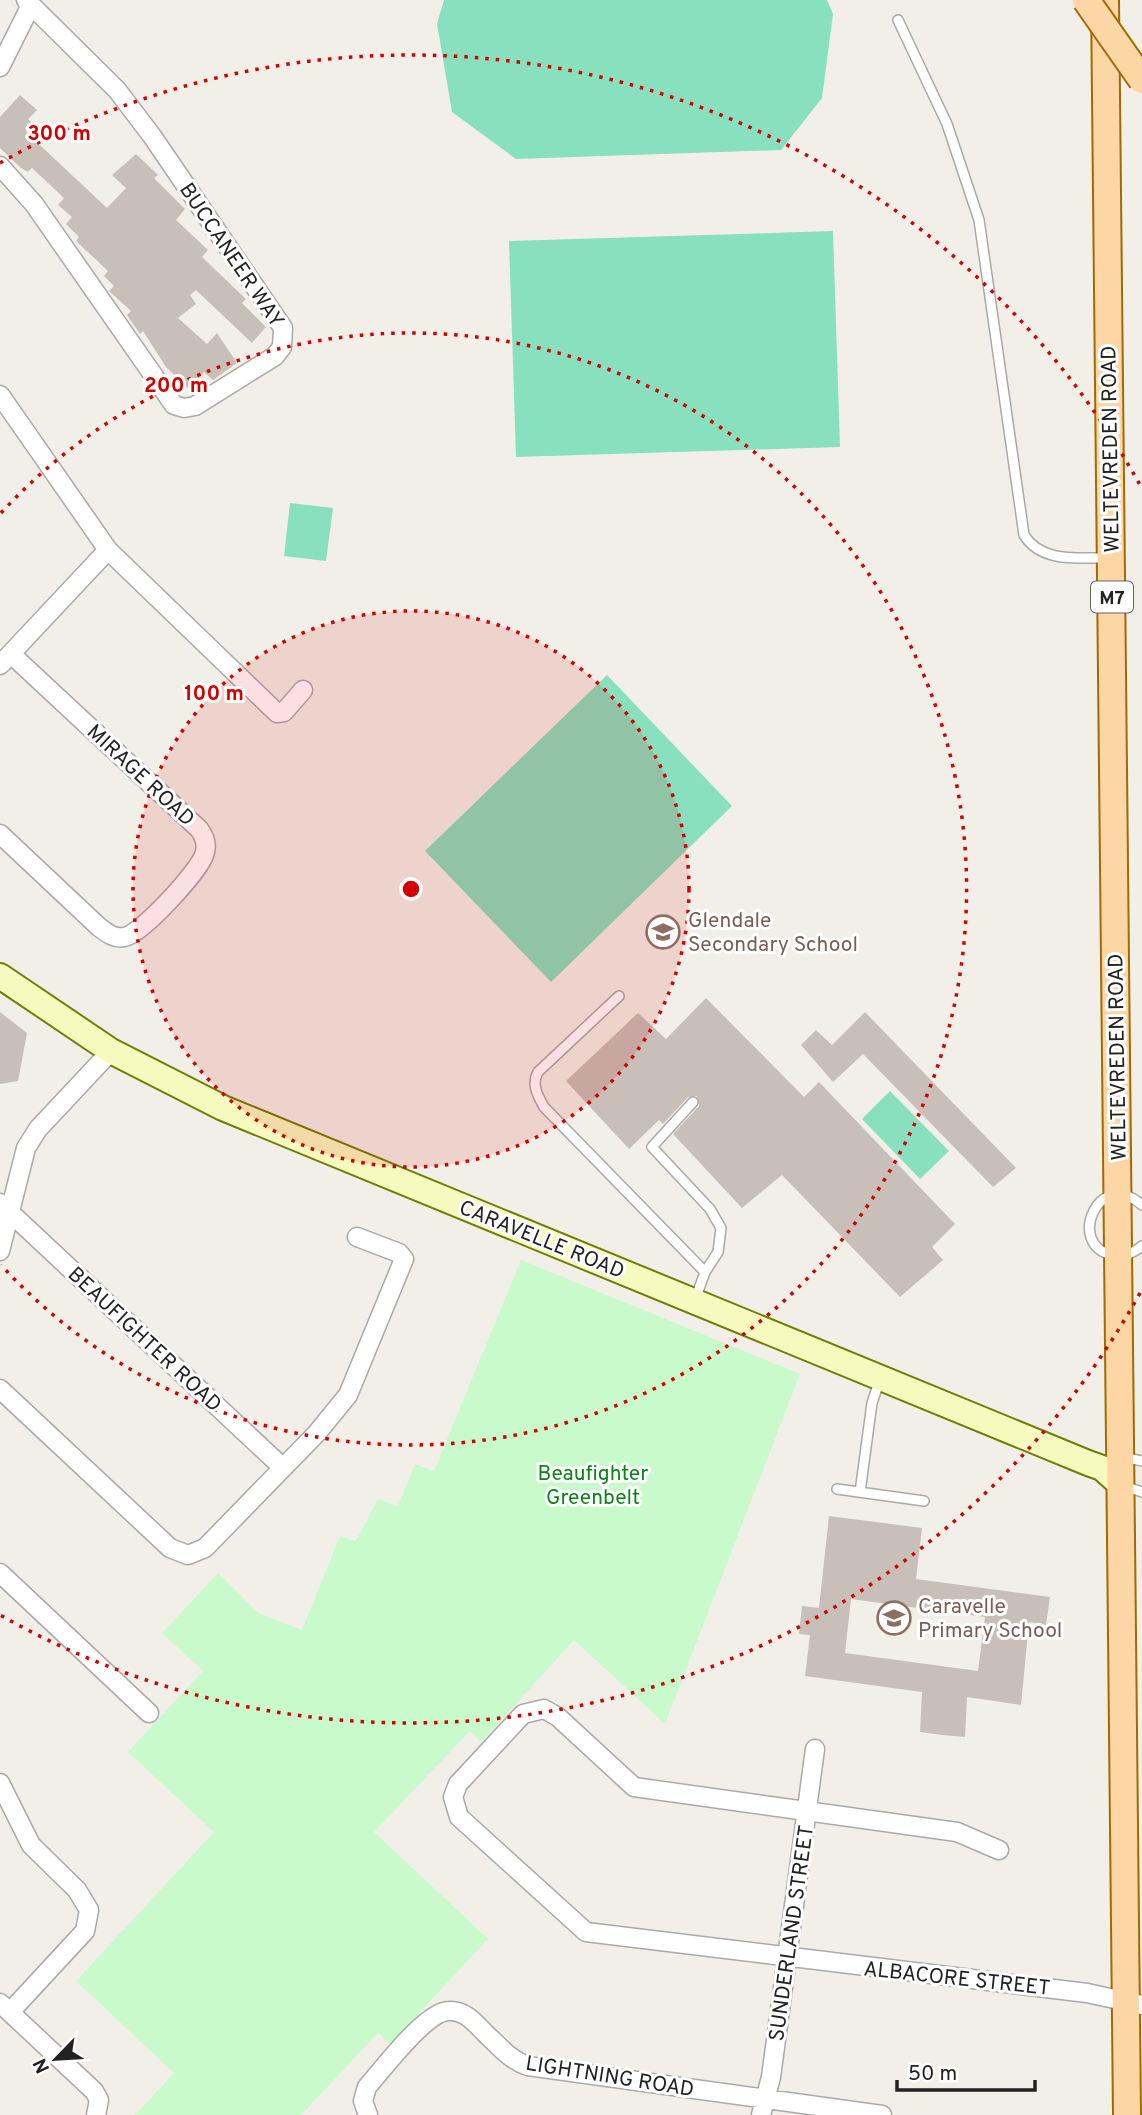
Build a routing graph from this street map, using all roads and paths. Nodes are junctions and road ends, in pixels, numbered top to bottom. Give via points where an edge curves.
1 (1086, 0) edge
2 (1105, 0) edge
3 (29, 2) edge
4 (898, 20) dead end
5 (0, 67) edge
6 (1142, 80) edge
7 (0, 166) edge
8 (0, 395) edge
9 (108, 550) junction
10 (1112, 558) junction
11 (5, 659) edge
12 (303, 690) dead end
13 (0, 834) edge
14 (0, 976) edge
15 (619, 996) dead end
16 (111, 1051) junction
17 (693, 1102) dead end
18 (1130, 1200) edge
19 (5, 1208) edge
20 (357, 1237) dead end
21 (0, 1251) edge
22 (1131, 1251) edge
23 (705, 1272) junction
24 (695, 1301) junction
25 (880, 1377) junction
26 (0, 1389) edge
27 (281, 1466) junction
28 (1126, 1472) edge
29 (837, 1489) dead end
30 (860, 1492) junction
31 (924, 1501) dead end
32 (0, 1573) edge
33 (149, 1713) dead end
34 (815, 1749) dead end
35 (0, 1783) edge
36 (807, 1811) junction
37 (999, 1850) dead end
38 (788, 1959) junction
39 (1133, 2003) edge
40 (5, 2008) edge
41 (763, 2107) edge
42 (98, 2108) edge
43 (368, 2115) edge
44 (882, 2115) edge
45 (1127, 2115) edge

1 - 6 main road, bridge
2 - 10 main road, WELTEVREDEN ROAD / M7
3 - 5 street
3 - 7 street, BUCCANEER WAY via 117,90 152,136 276,317 284,334 282,347 275,356 195,406 174,405 34,204
4 - 10 lane via 947,124 979,220 1024,535 1046,554
8 - 9 street
9 - 11 street
9 - 12 street via 277,713 283,713
10 - 18 main road, WELTEVREDEN ROAD / M7
11 - 13 street, MIRAGE ROAD via 199,828 206,848 201,862 158,912 142,928 122,938 99,927
14 - 16 street, CARAVELLE ROAD
15 - 23 lane via 538,1072 537,1094 544,1107
16 - 19 street via 32,1138
16 - 24 street, CARAVELLE ROAD via 223,1108
17 - 23 lane via 652,1147 710,1209 721,1228 718,1252
18 - 22 main road, WELTEVREDEN ROAD / M7
19 - 21 street
19 - 27 street, BEAUFIGHTER ROAD
20 - 27 street via 399,1253 403,1263 348,1395 317,1433
22 - 28 main road, WELTEVREDEN ROAD / M7
23 - 24 lane
24 - 25 street, CARAVELLE ROAD
25 - 28 street, CARAVELLE ROAD
25 - 30 lane
26 - 27 street via 170,1548 188,1555 205,1548
28 - 39 main road, WELTEVREDEN ROAD / M7
29 - 30 lane
30 - 31 lane
32 - 33 street
34 - 36 street, SUNDERLAND STREET
35 - 40 street via 31,1845 77,1890 89,1910 85,1931
36 - 37 street via 957,1832
36 - 38 street, SUNDERLAND STREET
36 - 38 street, ALBACORE STREET via 634,1787 544,1709 523,1714 458,1784 453,1797 459,1817 586,1932
38 - 39 street, ALBACORE STREET via 1087,1993
38 - 41 street, SUNDERLAND STREET
39 - 45 main road, WELTEVREDEN ROAD / M7
40 - 42 street via 94,2091
41 - 43 street, LIGHTNING ROAD via 528,2066 467,2015 448,2010 426,2022 366,2087 363,2101
41 - 44 street, LIGHTNING ROAD

